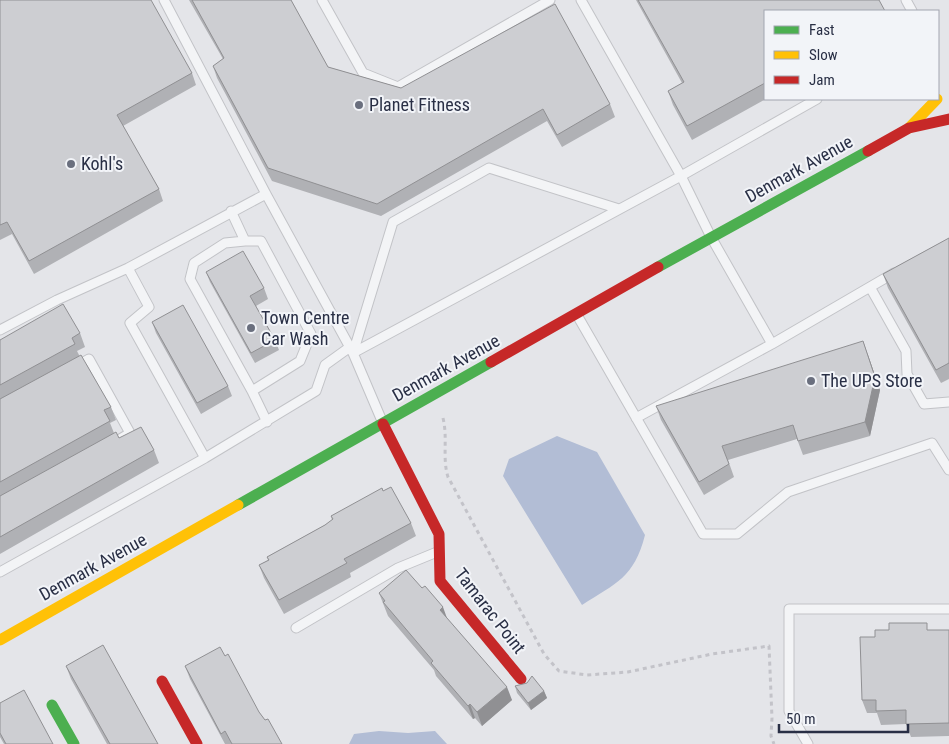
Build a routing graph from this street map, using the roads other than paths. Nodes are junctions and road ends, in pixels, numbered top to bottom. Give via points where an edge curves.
1 (164, 0) edge
2 (322, 0) edge
3 (550, 0) edge
4 (581, 0) edge
5 (815, 100) edge
6 (935, 100) edge
7 (949, 119) edge
8 (910, 128) junction
9 (680, 176) junction
10 (266, 194) junction
11 (619, 209) junction
12 (231, 212) junction
13 (710, 237) junction
14 (245, 241) junction
15 (128, 268) junction
16 (902, 269) edge
17 (870, 287) junction
18 (577, 315) junction
19 (0, 330) edge
20 (772, 344) junction
21 (351, 350) junction
22 (65, 372) edge
23 (252, 391) junction
24 (949, 402) edge
25 (636, 418) junction
26 (267, 422) junction
27 (383, 424) junction
28 (112, 443) edge
29 (205, 458) junction
30 (949, 470) edge
31 (439, 551) junction
32 (0, 572) edge
33 (949, 609) edge
34 (296, 628) dead end
35 (0, 640) edge
36 (521, 680) dead end
37 (162, 681) dead end
38 (52, 705) dead end
39 (74, 744) edge
40 (197, 744) edge
41 (808, 744) edge

1 - 10 lane
2 - 3 lane via 363,73 398,87
4 - 9 lane
5 - 9 lane
6 - 8 street, Denmark Avenue
7 - 8 street, Denmark Avenue
8 - 13 street, Denmark Avenue
9 - 11 lane
9 - 13 lane
10 - 12 lane
10 - 21 lane
11 - 21 lane
11 - 21 lane via 489,168 392,222
12 - 14 lane
12 - 15 lane
13 - 18 street, Denmark Avenue
13 - 20 lane
14 - 23 lane via 226,243 194,264 190,279
14 - 23 lane via 261,241 311,334 300,362
15 - 19 lane
15 - 29 lane via 149,307 130,323
16 - 17 lane
17 - 20 lane
17 - 24 lane via 906,351 907,374 924,404
18 - 25 lane
18 - 27 street, Denmark Avenue
20 - 25 lane
21 - 26 lane via 325,365 316,391
21 - 27 lane
22 - 28 lane via 89,359 130,433
23 - 26 lane
25 - 30 lane via 704,534 737,534 788,492 932,443
26 - 29 lane
27 - 31 street, Tamarac Point via 439,534
27 - 35 street, Denmark Avenue
29 - 32 lane
31 - 34 lane via 398,568
31 - 36 street, Tamarac Point via 440,581
33 - 41 lane via 789,609 789,711
37 - 40 street
38 - 39 street

